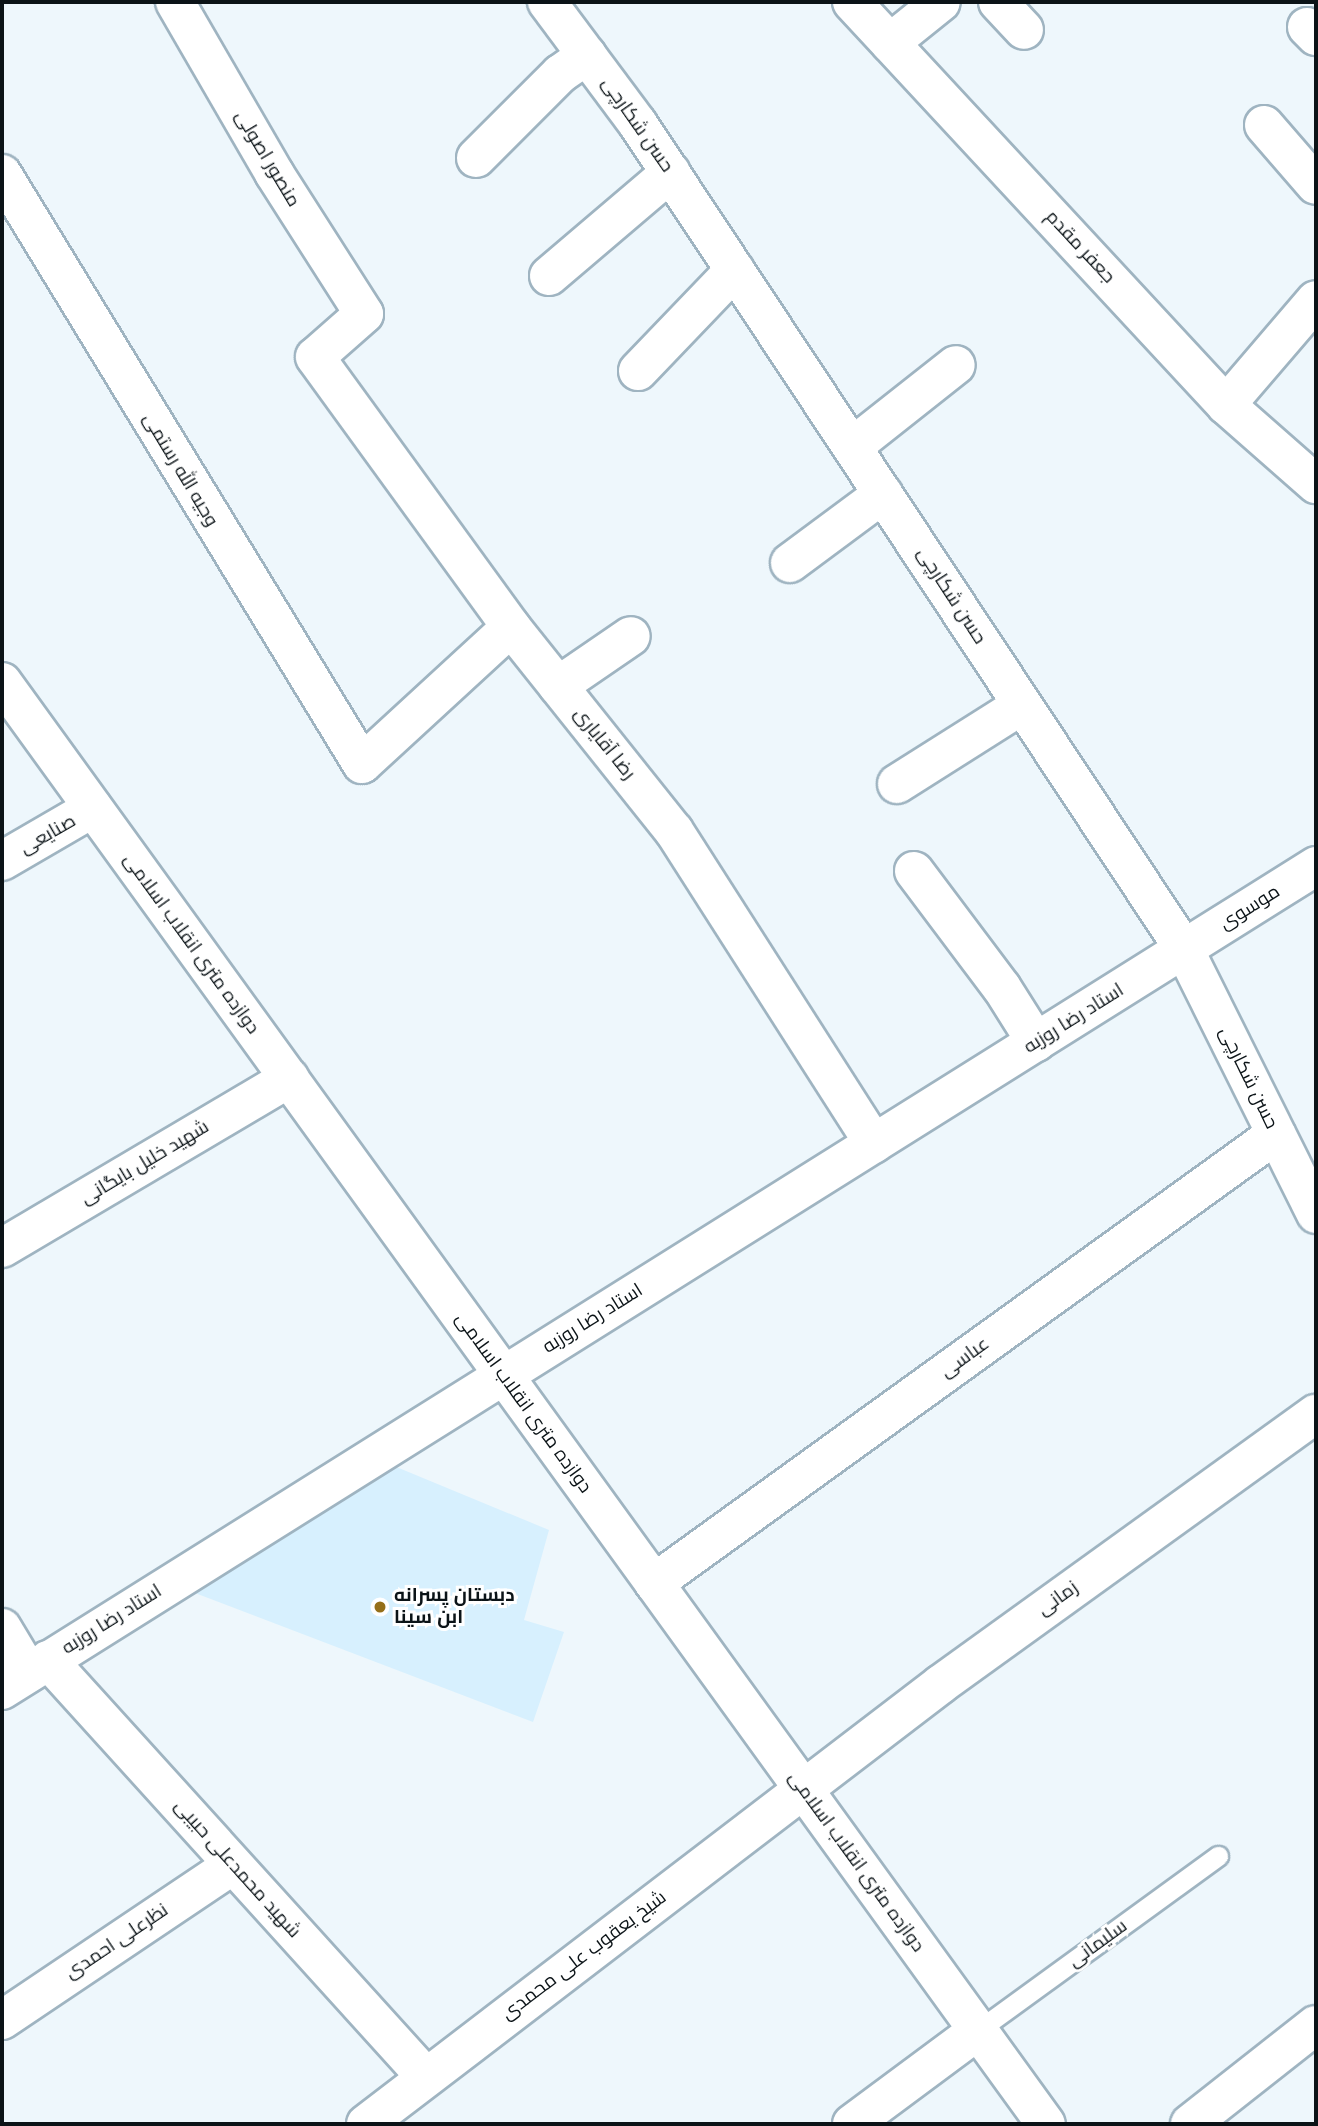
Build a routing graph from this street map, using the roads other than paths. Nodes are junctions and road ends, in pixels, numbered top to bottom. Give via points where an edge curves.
1 (175, 2) edge
2 (547, 2) edge
3 (852, 2) edge
4 (941, 2) edge
5 (998, 2) edge
6 (1024, 30) dead end
7 (890, 43) junction
8 (587, 55) junction
9 (1264, 125) dead end
10 (476, 158) dead end
11 (671, 172) junction
12 (2, 174) edge
13 (1316, 185) edge
14 (735, 270) junction
15 (549, 276) dead end
16 (1316, 300) edge
17 (315, 357) joint
18 (956, 365) dead end
19 (638, 371) dead end
20 (1226, 405) junction
21 (852, 447) junction
22 (1316, 484) edge
23 (883, 494) junction
24 (790, 563) dead end
25 (511, 627) junction
26 (631, 636) dead end
27 (2, 681) edge
28 (558, 687) junction
29 (1022, 705) junction
30 (897, 784) dead end
31 (93, 808) junction
32 (2, 861) edge
33 (1316, 866) edge
34 (914, 871) dead end
35 (1184, 949) junction
36 (1036, 1042) junction
37 (289, 1079) junction
38 (1276, 1134) junction
39 (874, 1144) junction
40 (1316, 1213) edge
41 (2, 1248) edge
42 (503, 1376) junction
43 (1316, 1414) edge
44 (654, 1583) junction
45 (2, 1628) edge
46 (26, 1674) edge
47 (803, 1789) junction
48 (1218, 1856) dead end
49 (233, 1865) junction
50 (2, 2020) edge
51 (1316, 2025) edge
52 (977, 2031) junction
53 (426, 2077) junction
54 (366, 2124) edge
55 (852, 2124) edge
56 (1045, 2124) edge
57 (1190, 2124) edge

1 - 17 street, منصور اصولی via 363,314
2 - 8 street, حسن شکارچی
3 - 7 street, جعفر مقدم
4 - 7 street
5 - 6 street
7 - 20 street, جعفر مقدم
8 - 10 street via 560,74
8 - 11 street, حسن شکارچی
9 - 13 street
11 - 14 street, حسن شکارچی
11 - 15 street
12 - 25 street, وجیه الله رستمی via 362,764
14 - 19 street
14 - 21 street, حسن شکارچی
16 - 20 street
17 - 25 street, رضا آقایاری
18 - 21 street
20 - 22 street, جعفر مقدم
21 - 23 street, حسن شکارچی
23 - 24 street
23 - 29 street, حسن شکارچی
25 - 28 street, رضا آقایاری
26 - 28 street
27 - 31 street, دوازده متری انقلاب اسلامی
28 - 39 street, رضا آقایاری via 674,831
29 - 30 street
29 - 35 street, حسن شکارچی
31 - 32 street, صنایعی
31 - 37 street, دوازده متری انقلاب اسلامی
33 - 35 street, موسوی
34 - 36 street via 1002,988
35 - 36 street, استاد رضا روزبه
35 - 38 street, حسن شکارچی
36 - 39 street, استاد رضا روزبه
37 - 41 street, شهید خلیل بایگانی
37 - 42 street, دوازده متری انقلاب اسلامی
38 - 40 street, حسن شکارچی
38 - 44 street, عباسی
39 - 42 street, استاد رضا روزبه
42 - 44 street, دوازده متری انقلاب اسلامی
42 - 46 street, استاد رضا روزبه
43 - 47 street, زمانی
44 - 47 street, دوازده متری انقلاب اسلامی
45 - 46 street, شهید محمدعلی حبیبی
46 - 49 street, شهید محمدعلی حبیبی
47 - 52 street, دوازده متری انقلاب اسلامی
47 - 53 street, شیخ یعقوب علی محمدی
48 - 52 lane, سلیمانی
49 - 50 street, نظرعلی احمدی
49 - 53 street, شهید محمدعلی حبیبی
51 - 57 street
52 - 55 street
52 - 56 street, دوازده متری انقلاب اسلامی
53 - 54 street, شیخ یعقوب علی محمدی

